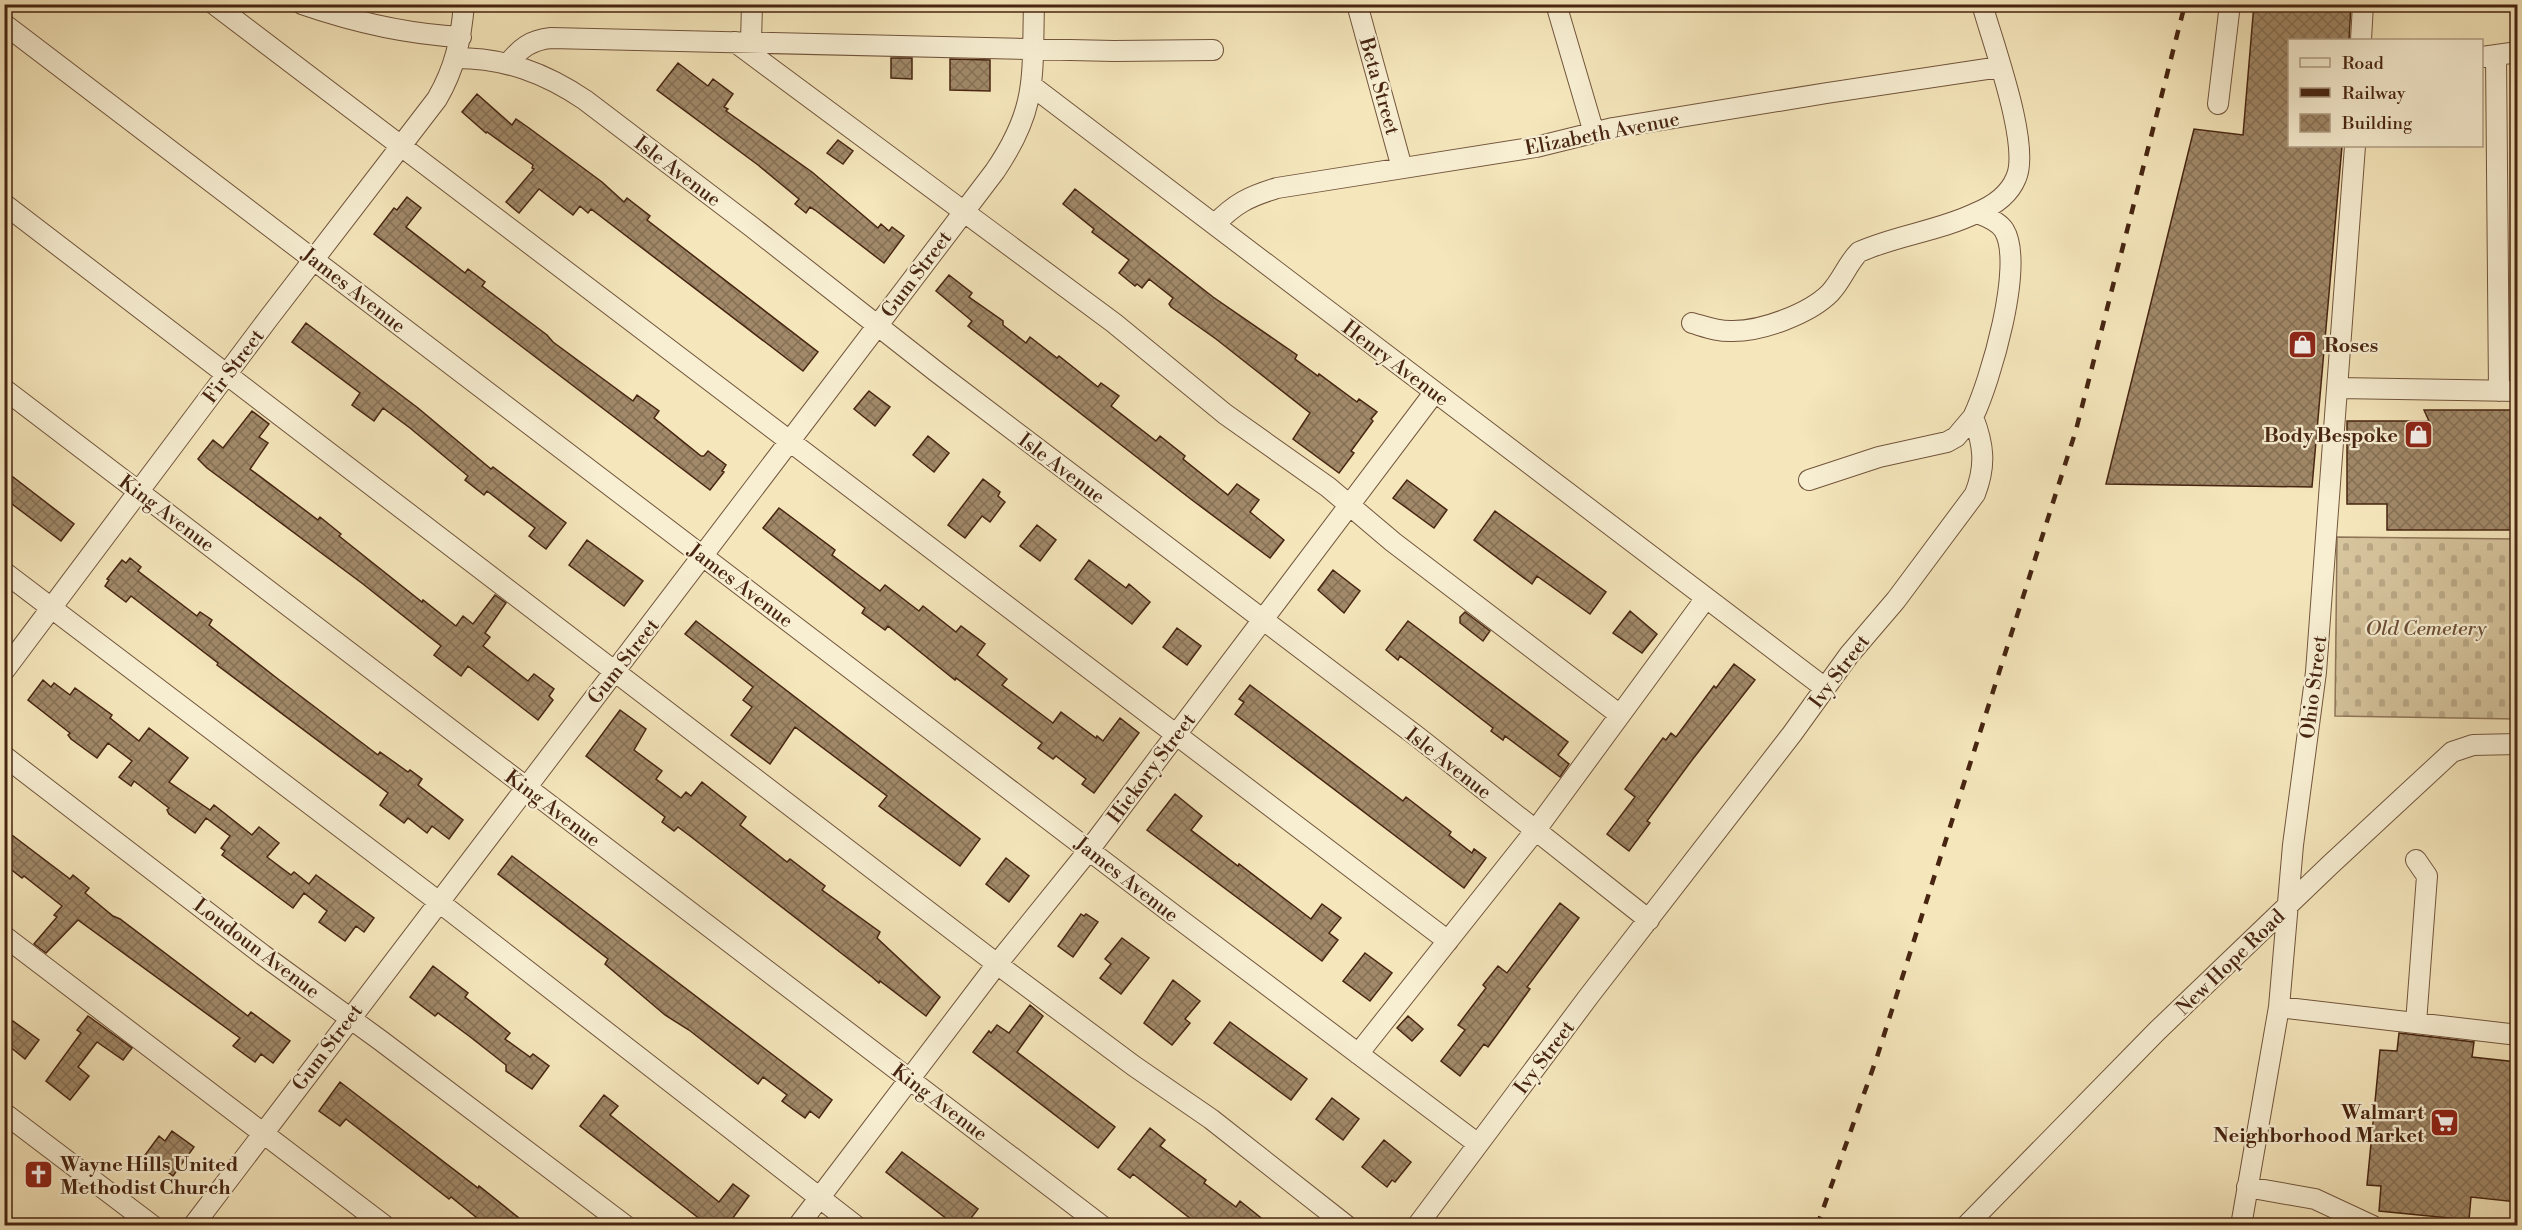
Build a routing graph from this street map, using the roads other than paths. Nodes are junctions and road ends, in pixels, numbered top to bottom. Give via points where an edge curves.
1 (214, 4) edge
2 (302, 4) edge
3 (464, 4) edge
4 (752, 4) edge
5 (1034, 4) edge
6 (1358, 4) edge
7 (1556, 4) edge
8 (1982, 4) edge
9 (2230, 4) edge
10 (2363, 4) edge
11 (4, 24) edge
12 (461, 37) junction
13 (2361, 39) edge
14 (743, 42) junction
15 (1033, 49) junction
16 (1213, 50) dead end
17 (2517, 52) edge
18 (2489, 56) edge
19 (456, 58) junction
20 (508, 64) junction
21 (2000, 67) junction
22 (1032, 86) junction
23 (2217, 104) dead end
24 (1594, 133) junction
25 (401, 147) junction
26 (2355, 147) edge
27 (1402, 168) junction
28 (4, 204) edge
29 (963, 212) junction
30 (1977, 213) junction
31 (1215, 224) junction
32 (315, 260) junction
33 (1692, 323) dead end
34 (877, 325) junction
35 (227, 373) junction
36 (2338, 388) junction
37 (4, 389) edge
38 (2508, 391) edge
39 (1434, 393) junction
40 (1973, 417) junction
41 (789, 442) junction
42 (1809, 480) dead end
43 (139, 492) junction
44 (1349, 505) junction
45 (703, 556) junction
46 (4, 572) edge
47 (1706, 598) junction
48 (52, 608) junction
49 (1261, 620) junction
50 (4, 671) edge
51 (614, 672) junction
52 (1825, 688) junction
53 (1620, 715) junction
54 (1176, 734) junction
55 (2517, 744) edge
56 (4, 756) edge
57 (526, 787) junction
58 (1535, 831) junction
59 (1089, 850) junction
60 (2416, 860) dead end
61 (439, 902) junction
62 (2287, 906) junction
63 (1649, 920) junction
64 (4, 936) edge
65 (1448, 941) junction
66 (997, 964) junction
67 (2279, 1007) junction
68 (350, 1017) junction
69 (2416, 1023) junction
70 (2517, 1035) edge
71 (1358, 1054) junction
72 (910, 1079) junction
73 (4, 1113) edge
74 (262, 1132) junction
75 (1478, 1144) junction
76 (2247, 1187) junction
77 (819, 1198) junction
78 (1969, 1224) edge
79 (153, 1226) edge
80 (193, 1226) edge
81 (385, 1226) edge
82 (626, 1226) edge
83 (798, 1226) edge
84 (856, 1226) edge
85 (1102, 1226) edge
86 (1347, 1226) edge
87 (1417, 1226) edge
88 (2241, 1226) edge
89 (2373, 1226) edge

1 - 25 street
2 - 12 street via 370,25 421,35
3 - 12 street, Fir Street
4 - 14 street
5 - 15 street
6 - 27 street, Beta Street
7 - 24 street
8 - 21 street
9 - 23 street
10 - 13 street
11 - 32 street, James Avenue
12 - 19 street, Fir Street
14 - 15 street
14 - 20 street via 538,39 524,46
14 - 29 street
15 - 16 street
15 - 22 street
17 - 18 street
18 - 38 street
19 - 20 street, Isle Avenue
19 - 25 street, Fir Street via 437,99
20 - 34 street, Isle Avenue via 559,82 585,100
21 - 24 street, Elizabeth Avenue
21 - 30 street via 2021,162 2008,191
22 - 29 street, Gum Street via 1020,130
22 - 31 street, Henry Avenue
24 - 27 street, Elizabeth Avenue via 1536,147
25 - 32 street, Fir Street
25 - 41 street
26 - 36 street, Ohio Street
27 - 31 street, Elizabeth Avenue via 1277,188 1234,205
28 - 35 street
29 - 34 street, Gum Street
29 - 44 street
30 - 33 street via 1859,252 1827,296 1776,323 1732,331
30 - 40 street via 2004,230 2010,262 1993,367
31 - 39 street, Henry Avenue
32 - 35 street, Fir Street
32 - 45 street, James Avenue
34 - 41 street, Gum Street
34 - 49 street, Isle Avenue
35 - 43 street, Fir Street
35 - 51 street
36 - 38 street
36 - 62 street, Ohio Street via 2316,672
37 - 43 street, King Avenue
39 - 44 street, Hickory Street
39 - 47 street, Henry Avenue
40 - 42 street via 1947,442 1879,457
40 - 52 street, Ivy Street via 1984,459 1975,494
41 - 45 street, Gum Street
41 - 54 street
43 - 48 street, Fir Street
43 - 57 street, King Avenue
44 - 49 street, Hickory Street
44 - 53 street
45 - 51 street, Gum Street
45 - 59 street, James Avenue
46 - 48 street
47 - 52 street, Henry Avenue
47 - 53 street
48 - 50 street, Fir Street
48 - 61 street
49 - 54 street, Hickory Street
49 - 58 street, Isle Avenue
51 - 57 street, Gum Street
51 - 66 street
52 - 63 street, Ivy Street
53 - 58 street
54 - 59 street, Hickory Street
54 - 65 street
55 - 62 street, New Hope Road via 2473,745 2452,752
56 - 68 street, Loudoun Avenue
57 - 61 street, Gum Street
57 - 72 street, King Avenue
58 - 63 street, Isle Avenue
58 - 65 street
59 - 66 street, Hickory Street
59 - 71 street, James Avenue
60 - 69 street via 2427,876
61 - 68 street, Gum Street
61 - 77 street
62 - 67 street, Ohio Street
62 - 78 street, New Hope Road via 2157,1031
63 - 75 street, Ivy Street
64 - 74 street
65 - 71 street
66 - 72 street, Hickory Street
66 - 86 street via 1211,1119
67 - 69 street
67 - 76 street, Ohio Street
68 - 74 street, Gum Street
68 - 82 street, Loudoun Avenue
69 - 70 street
71 - 75 street, James Avenue
72 - 77 street, Hickory Street
72 - 85 street, King Avenue
73 - 79 street
74 - 80 street, Gum Street
74 - 81 street
75 - 87 street, Ivy Street
76 - 88 street, Ohio Street
76 - 89 street via 2314,1199
77 - 83 street, Hickory Street
77 - 84 street

